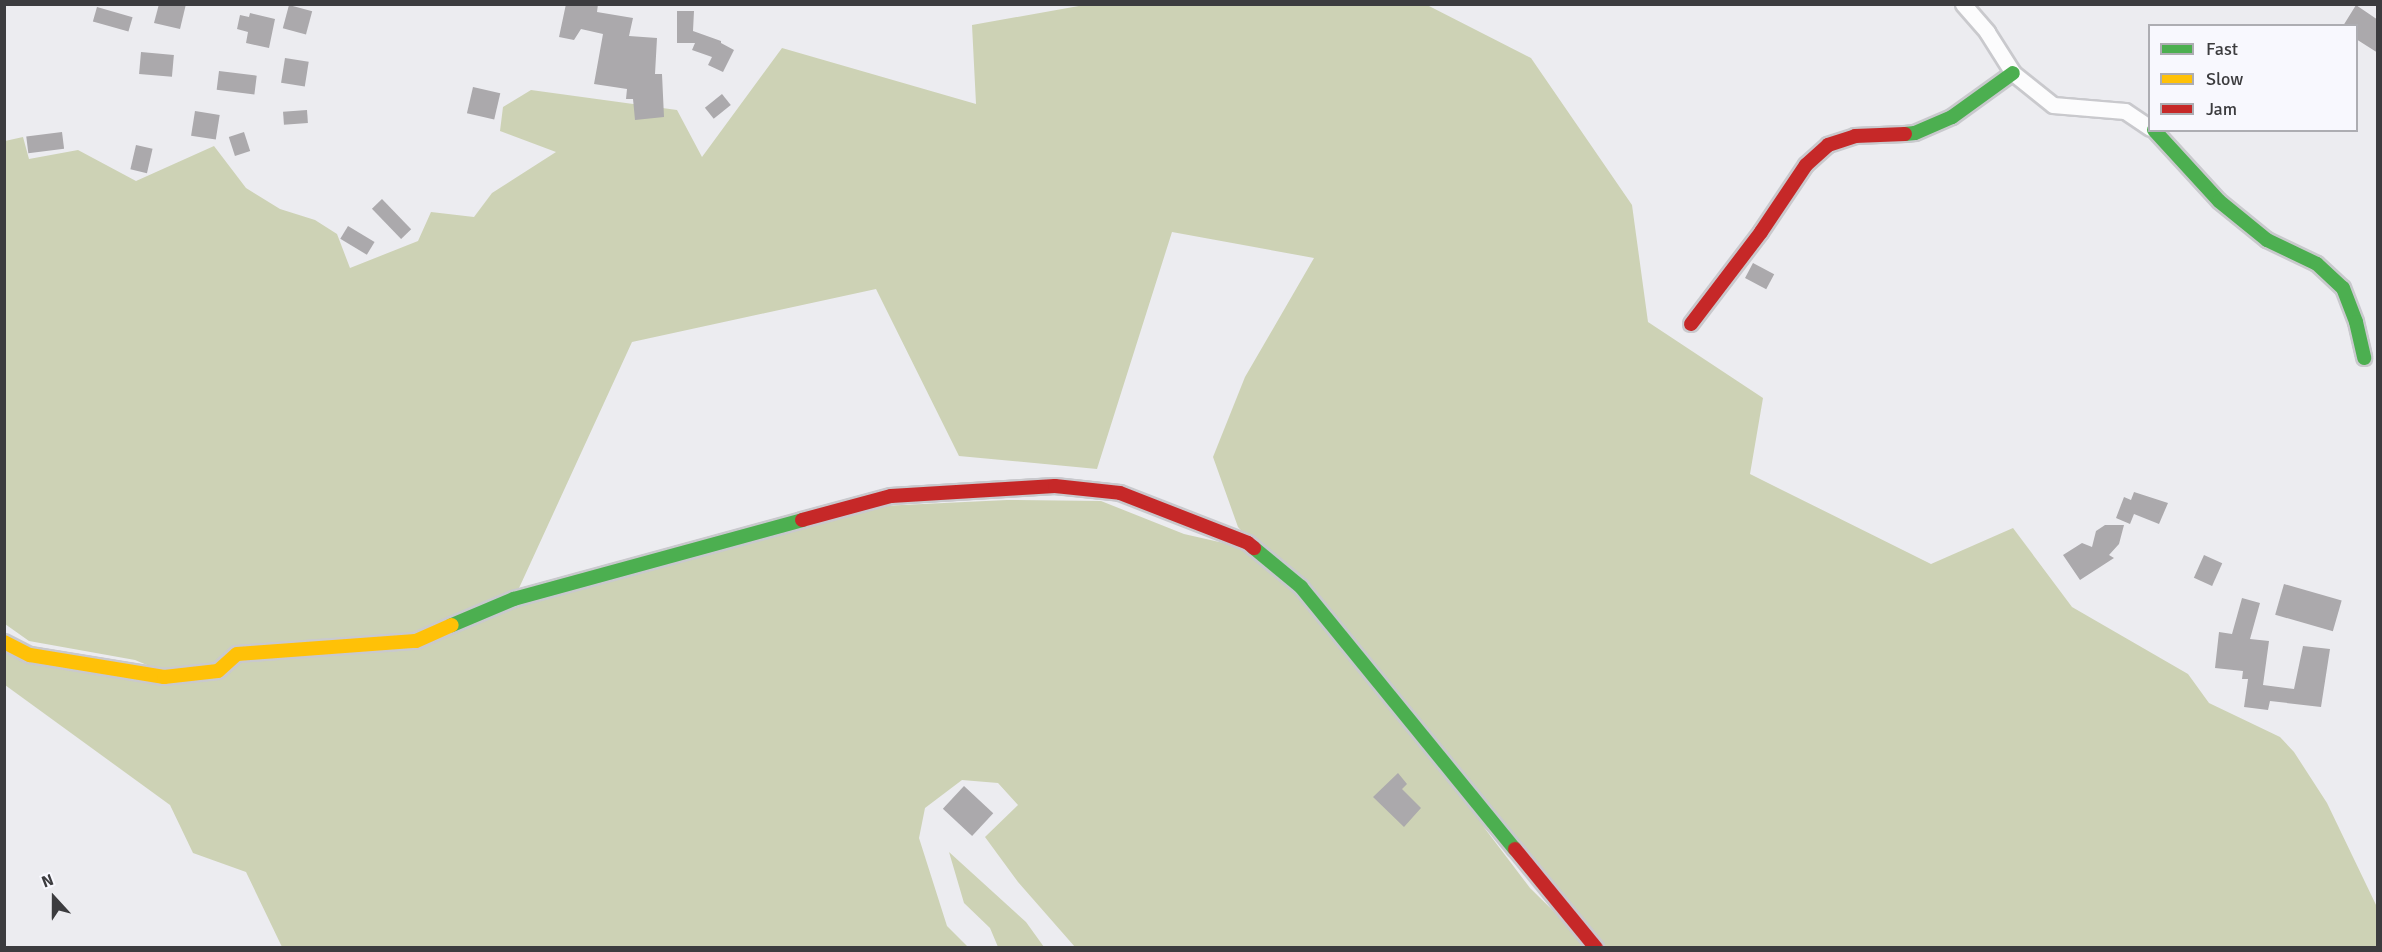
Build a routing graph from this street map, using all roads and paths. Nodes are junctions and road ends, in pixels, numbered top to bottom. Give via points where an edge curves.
1 (1963, 4) edge
2 (2013, 74) junction
3 (2148, 127) edge
4 (2156, 132) edge
5 (1691, 324) dead end
6 (2364, 358) dead end
7 (4, 642) edge
8 (1596, 948) edge

1 - 2 street via 1987,32
2 - 3 street via 2054,105 2126,111
2 - 5 street via 1952,117 1915,133 1855,136 1828,145 1806,165
4 - 6 street via 2219,201 2267,240 2317,264 2343,288
7 - 8 street via 30,655 164,677 218,671 237,654 416,640 514,599 891,496 1055,486 1120,493 1248,543 1301,587

